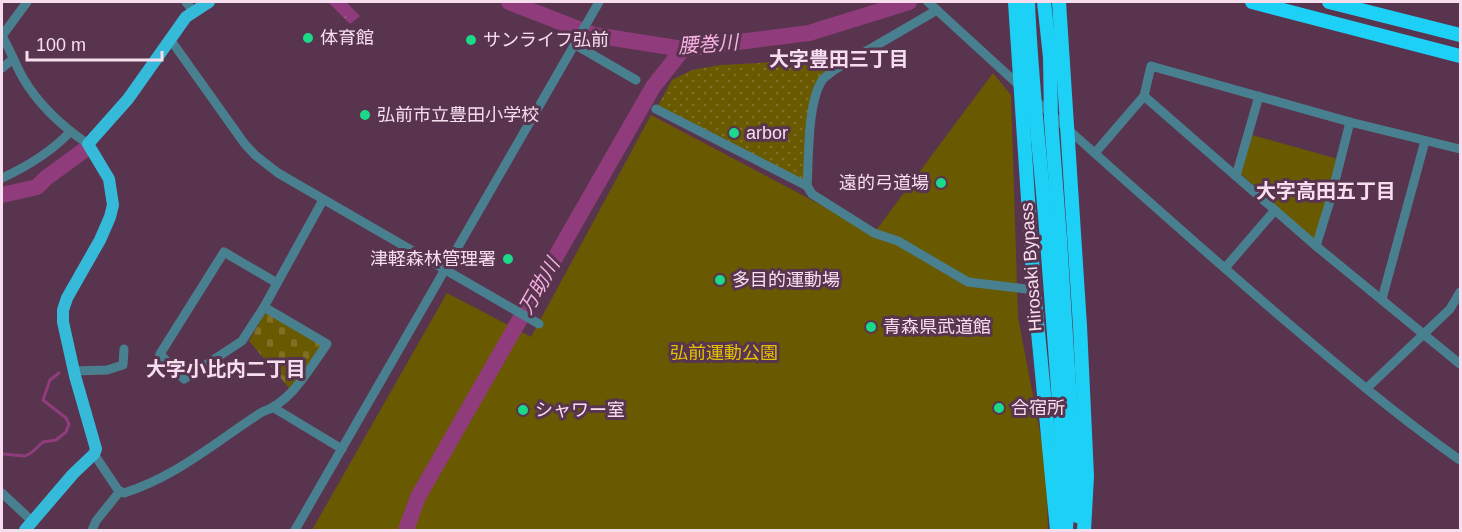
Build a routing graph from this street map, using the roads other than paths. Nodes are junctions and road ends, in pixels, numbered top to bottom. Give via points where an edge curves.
1 (27, 2) edge
2 (209, 2) edge
3 (599, 2) edge
4 (1015, 2) edge
5 (1028, 2) edge
6 (1044, 2) edge
7 (1059, 2) edge
8 (1252, 2) edge
9 (1329, 2) edge
10 (932, 5) edge
11 (190, 6) edge
12 (1461, 35) edge
13 (170, 39) junction
14 (576, 42) junction
15 (1461, 56) edge
16 (13, 59) junction
17 (2, 68) edge
18 (636, 80) dead end
19 (1021, 86) junction
20 (1144, 96) junction
21 (1259, 96) junction
22 (656, 109) dead end
23 (1350, 122) junction
24 (1069, 130) junction
25 (70, 132) junction
26 (1425, 141) junction
27 (88, 144) junction
28 (1461, 149) edge
29 (1095, 153) junction
30 (1236, 176) junction
31 (2, 177) edge
32 (807, 186) junction
33 (323, 201) junction
34 (1275, 210) junction
35 (1054, 240) junction
36 (1316, 246) junction
37 (1225, 268) junction
38 (445, 270) junction
39 (277, 283) junction
40 (1034, 290) junction
41 (1461, 292) edge
42 (1382, 299) junction
43 (264, 307) junction
44 (534, 321) dead end
45 (1425, 334) junction
46 (124, 349) dead end
47 (1461, 364) edge
48 (74, 371) junction
49 (1368, 388) junction
50 (274, 408) junction
51 (342, 449) junction
52 (94, 454) junction
53 (1461, 460) edge
54 (120, 491) junction
55 (2, 493) edge
56 (29, 526) edge
57 (92, 531) edge
58 (295, 531) edge
59 (1057, 531) edge
60 (1066, 531) edge
61 (1077, 531) edge
62 (1084, 531) edge

1 - 16 street via 2,36
2 - 11 main road
3 - 14 street
4 - 19 highway
5 - 35 highway, Hirosaki Bypass, bridge via 1030,56
6 - 35 highway, Hirosaki Bypass, bridge via 1050,57
7 - 24 highway
8 - 15 highway
9 - 12 highway
10 - 19 street
10 - 32 street via 823,80 810,130
11 - 13 main road
13 - 27 main road via 128,99
13 - 33 street via 255,155
14 - 18 street
14 - 38 street
16 - 17 street
16 - 25 street via 35,96
19 - 24 street
19 - 40 highway
20 - 21 street via 1151,66
20 - 29 street
20 - 30 street
21 - 23 street
21 - 30 street
22 - 32 street
23 - 26 street
23 - 36 street
24 - 29 street
24 - 62 highway via 1087,476
25 - 27 street
25 - 31 street via 22,169
26 - 28 street
26 - 42 street
27 - 48 main road via 109,179 113,205 100,240 63,310
29 - 37 street
30 - 34 street
32 - 40 street via 812,194 869,230 897,241 968,282
33 - 38 street
33 - 39 street
34 - 36 street
34 - 37 street
35 - 60 highway, Hirosaki Bypass
35 - 61 highway, Hirosaki Bypass via 1074,444
36 - 42 street
37 - 49 street
38 - 44 street
38 - 51 street
39 - 43 street
39 - 43 street via 224,252 159,354 184,379 242,341
40 - 59 highway
41 - 45 street
42 - 45 street
43 - 50 street via 327,344 292,392
45 - 47 street
45 - 49 street
46 - 48 street via 123,365 107,370
48 - 52 main road via 96,449
49 - 53 street
50 - 51 street
50 - 54 street via 148,485
51 - 58 street
52 - 54 street
52 - 56 main road
54 - 57 street
55 - 56 street

